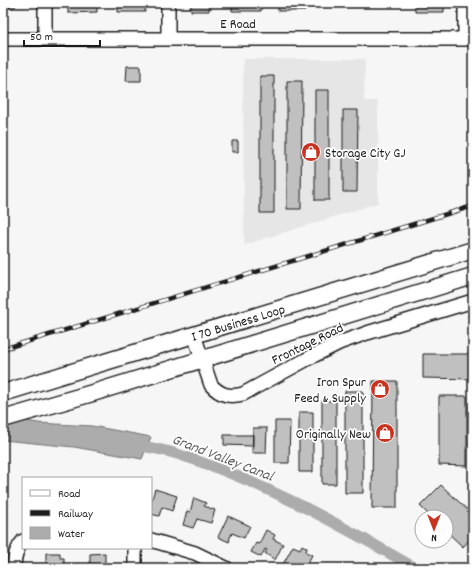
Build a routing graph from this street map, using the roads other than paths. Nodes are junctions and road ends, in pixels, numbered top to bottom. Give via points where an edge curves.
1 (45, 3) edge
2 (168, 3) edge
3 (465, 3) edge
4 (168, 38) junction
5 (3, 39) edge
6 (45, 39) junction
7 (469, 39) edge
8 (473, 250) edge
9 (473, 276) edge
10 (473, 301) edge
11 (194, 335) junction
12 (201, 360) junction
13 (3, 393) edge
14 (10, 417) edge
15 (152, 540) edge
16 (22, 542) edge
17 (135, 549) edge
18 (14, 568) edge
19 (135, 568) edge
20 (226, 568) edge

1 - 6 street
2 - 4 street
3 - 7 street
4 - 6 street, E Road
4 - 7 street, E Road
5 - 6 street, E Road
8 - 11 main road, I 70 Business Loop
9 - 12 main road, I 70 Business Loop
10 - 12 street, Frontage Road via 340,343 243,394 223,395 216,391
11 - 12 street, Frontage Road
11 - 13 main road, I 70 Business Loop
12 - 14 main road, I 70 Business Loop
15 - 20 street via 195,553
16 - 18 street via 14,559
17 - 19 street

